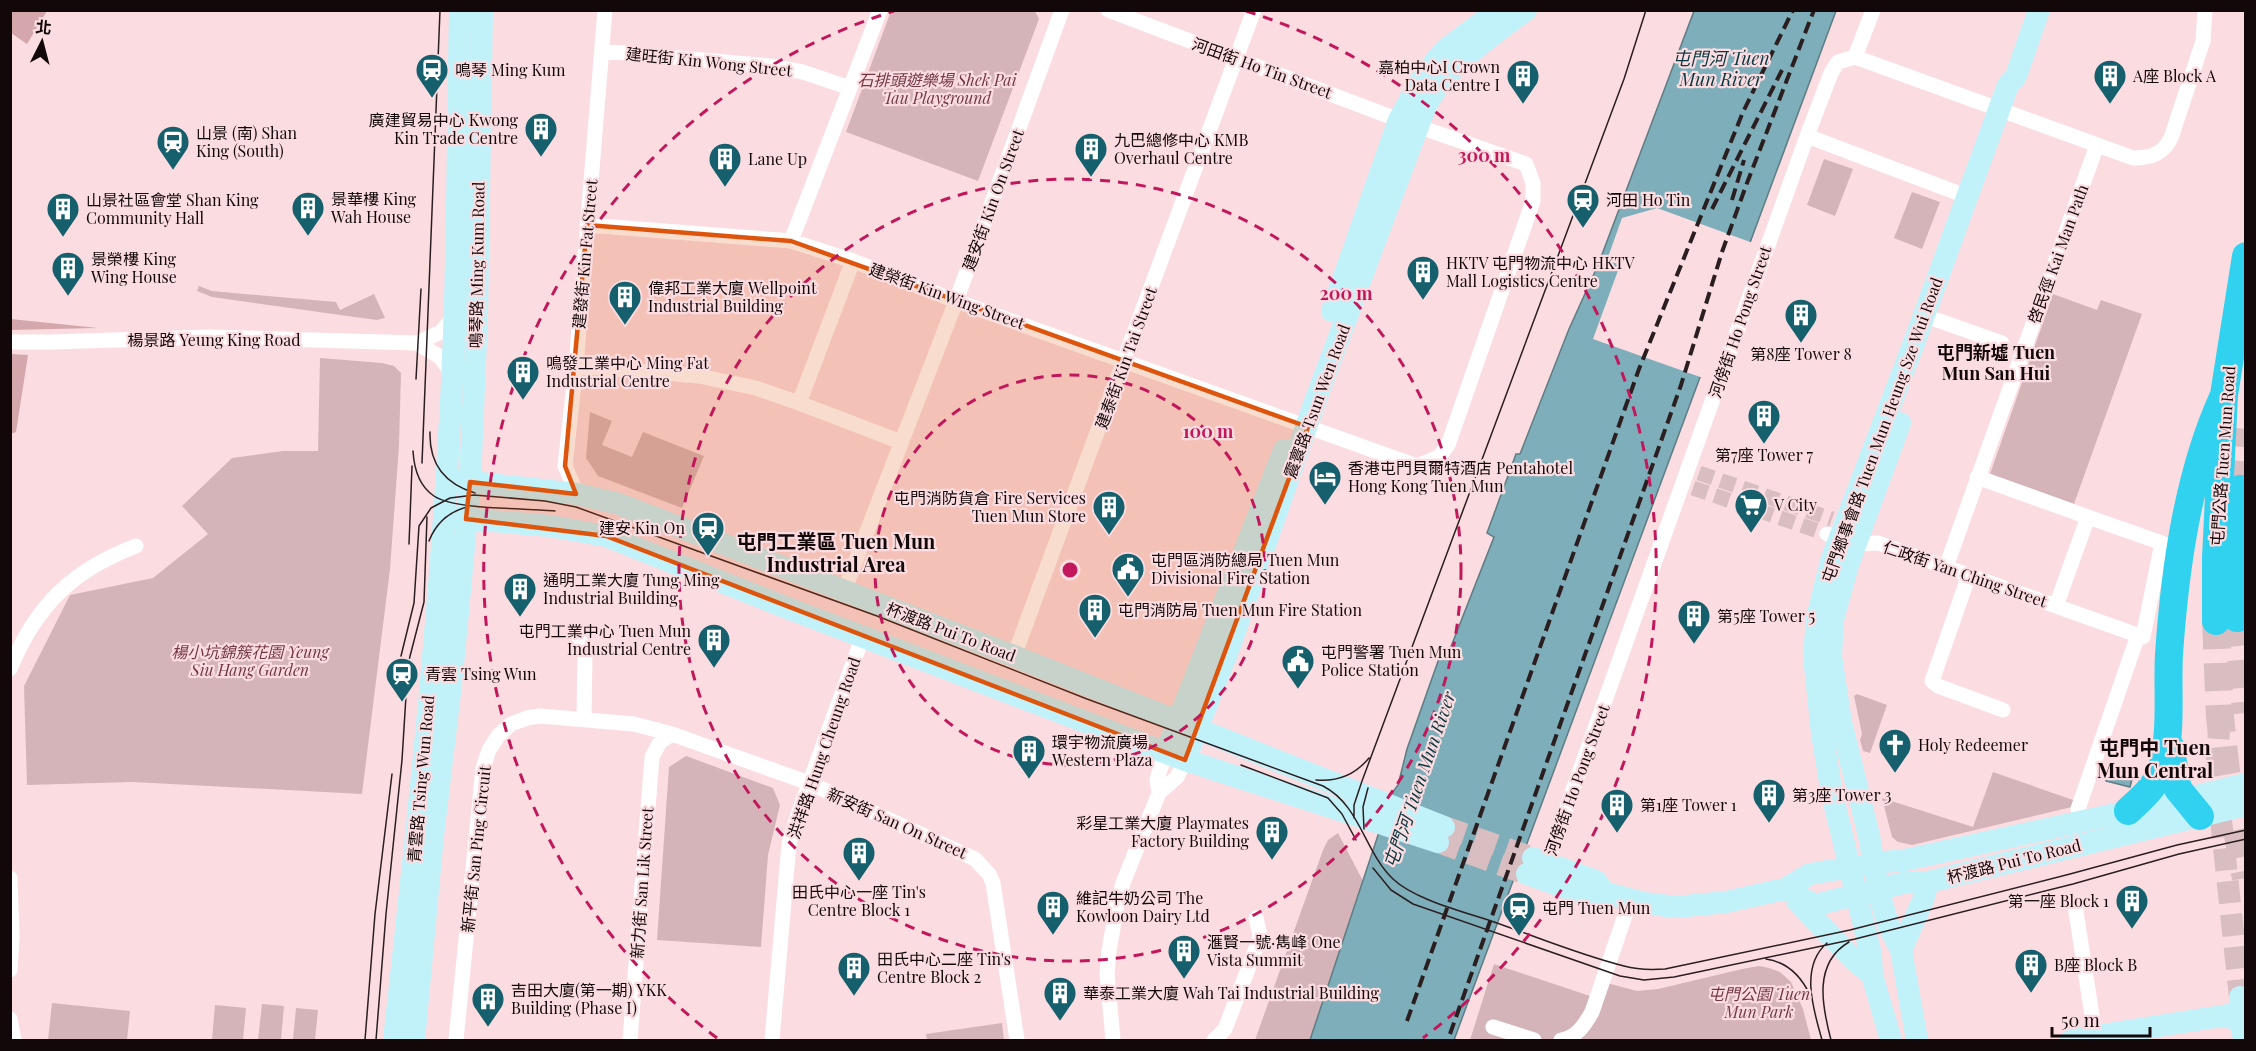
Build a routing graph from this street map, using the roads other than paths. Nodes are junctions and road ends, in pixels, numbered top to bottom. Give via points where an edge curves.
1 (460, 10) edge
2 (482, 10) edge
3 (605, 10) edge
4 (879, 10) edge
5 (1062, 10) edge
6 (1108, 10) edge
7 (1254, 10) edge
8 (1498, 10) edge
9 (1527, 10) edge
10 (1873, 10) edge
11 (2039, 10) edge
12 (2205, 10) edge
13 (602, 51) junction
14 (1855, 57) junction
15 (1237, 59) junction
16 (850, 88) junction
17 (2006, 113) junction
18 (1408, 123) junction
19 (1807, 136) junction
20 (2097, 145) junction
21 (1963, 195) dead end
22 (587, 225) junction
23 (791, 241) junction
24 (2246, 256) edge
25 (853, 261) junction
26 (956, 301) junction
27 (454, 316) junction
28 (1937, 320) junction
29 (10, 342) edge
30 (417, 344) junction
31 (2002, 344) dead end
32 (1125, 360) junction
33 (576, 366) junction
34 (452, 374) junction
35 (2224, 395) junction
36 (799, 403) junction
37 (1301, 424) junction
38 (472, 434) junction
39 (901, 441) junction
40 (1417, 466) joint
41 (1977, 477) junction
42 (447, 479) junction
43 (470, 482) junction
44 (514, 486) junction
45 (2240, 489) dead end
46 (577, 494) junction
47 (2088, 517) junction
48 (455, 518) junction
49 (1848, 532) junction
50 (136, 546) dead end
51 (1946, 567) junction
52 (1969, 575) junction
53 (844, 591) junction
54 (2056, 606) junction
55 (577, 634) dead end
56 (863, 636) junction
57 (2140, 636) junction
58 (1014, 656) junction
59 (10, 669) edge
60 (2003, 710) dead end
61 (584, 720) junction
62 (1188, 725) junction
63 (2168, 726) junction
64 (672, 734) junction
65 (1175, 756) junction
66 (809, 783) junction
67 (2246, 784) edge
68 (2246, 805) edge
69 (2078, 808) dead end
70 (2192, 808) junction
71 (2128, 811) junction
72 (1379, 812) junction
73 (1441, 835) tunnel mouth
74 (1874, 863) junction
75 (1849, 867) junction
76 (1537, 868) joint
77 (10, 878) edge
78 (1928, 882) junction
79 (1785, 889) junction
80 (1867, 893) junction
81 (1630, 901) junction
82 (2075, 905) dead end
83 (1256, 918) dead end
84 (1901, 950) junction
85 (10, 970) edge
86 (1872, 975) junction
87 (2240, 997) dead end
88 (10, 1019) edge
89 (1493, 1027) dead end
90 (2095, 1038) edge
91 (14, 1041) edge
92 (394, 1041) edge
93 (414, 1041) edge
94 (456, 1041) edge
95 (630, 1041) edge
96 (772, 1041) edge
97 (1017, 1041) edge
98 (1113, 1041) edge
99 (1214, 1041) edge
100 (1534, 1041) edge
101 (1561, 1041) edge
102 (1891, 1041) edge
103 (1917, 1041) edge
104 (2071, 1041) edge

1 - 27 main road, 鳴琴路 Ming Kum Road
2 - 38 main road, 鳴琴路 Ming Kum Road
3 - 13 street, 建發街 Kin Fat Street
4 - 16 street
5 - 26 street, 建安街 Kin On Street
6 - 15 street, 河田街 Ho Tin Street
7 - 15 street, 建泰街 Kin Tai Street
8 - 18 main road, 震寰路 Tsun Wen Road via 1439,57 1424,75
9 - 18 main road, 震寰路 Tsun Wen Road via 1451,69
10 - 14 street
11 - 17 main road, 屯門鄉事會路 Tuen Mun Heung Sze Wui Road
12 - 20 street via 2203,41 2167,146 2158,153 2133,158
13 - 16 street, 建旺街 Kin Wong Street via 770,66
13 - 22 street, 建發街 Kin Fat Street
14 - 17 street
14 - 19 street, 河傍街 Ho Pong Street via 1838,62 1831,73
15 - 18 street, 河田街 Ho Tin Street
15 - 32 street, 建泰街 Kin Tai Street
16 - 23 street
17 - 20 street
17 - 28 main road, 屯門鄉事會路 Tuen Mun Heung Sze Wui Road
17 - 49 main road, 屯門鄉事會路 Tuen Mun Heung Sze Wui Road
18 - 37 main road, 震寰路 Tsun Wen Road
18 - 40 street, 河田街 Ho Tin Street via 1526,164 1533,183 1533,201 1448,445 1440,457
19 - 21 street
19 - 76 street, 河傍街 Ho Pong Street via 1694,471
20 - 41 street, 啓民徑 Kai Man Path
22 - 23 street, 建榮街 Kin Wing Street
22 - 33 street, 建發街 Kin Fat Street
23 - 25 street, 建榮街 Kin Wing Street
24 - 35 highway, 屯門公路 Tuen Mun Road
25 - 26 street, 建榮街 Kin Wing Street
25 - 36 street
26 - 32 street, 建榮街 Kin Wing Street
26 - 39 street, 建安街 Kin On Street
27 - 30 street via 441,332
27 - 34 main road, 鳴琴路 Ming Kum Road
28 - 31 street
28 - 49 main road, 屯門鄉事會路 Tuen Mun Heung Sze Wui Road
29 - 30 street, 楊景路 Yeung King Road via 200,337
30 - 34 street via 440,357
32 - 37 street, 建榮街 Kin Wing Street
32 - 58 street, 建泰街 Kin Tai Street
33 - 36 street via 699,376 756,388
33 - 46 street, 建發街 Kin Fat Street via 564,466
34 - 42 main road, 鳴琴路 Ming Kum Road
35 - 45 highway, 屯門公路 Tuen Mun Road via 2216,558 2227,620 2237,558
35 - 63 highway via 2196,472 2173,612
36 - 39 street
37 - 40 street, 建榮街 Kin Wing Street
37 - 62 main road, 震寰路 Tsun Wen Road
38 - 43 main road, 鳴琴路 Ming Kum Road
38 - 44 main road via 489,466
39 - 53 street, 建安街 Kin On Street
41 - 47 street
41 - 51 street, 啓民徑 Kai Man Path
42 - 43 main road, 杯渡路 Pui To Road
42 - 48 main road, 鳴琴路 Ming Kum Road
43 - 44 main road, 杯渡路 Pui To Road
43 - 48 main road, 鳴琴路 Ming Kum Road
44 - 46 main road, 杯渡路 Pui To Road
46 - 53 main road, 杯渡路 Pui To Road via 619,504
47 - 54 street, 仁政街 Yan Ching Street
47 - 57 street via 2162,543
48 - 56 main road, 杯渡路 Pui To Road via 550,526 606,536
48 - 92 main road, 青雲路 Tsing Wun Road
48 - 93 main road, 青雲路 Tsing Wun Road via 453,676
49 - 51 street, 仁政街 Yan Ching Street
49 - 74 main road, 屯門鄉事會路 Tuen Mun Heung Sze Wui Road via 1848,565 1833,619 1832,665
49 - 75 main road, 屯門鄉事會路 Tuen Mun Heung Sze Wui Road via 1831,561 1817,618 1814,656 1832,794
50 - 59 street via 89,568 49,601 29,629
51 - 52 street, 仁政街 Yan Ching Street
52 - 54 street, 仁政街 Yan Ching Street
52 - 60 street via 1932,681
53 - 58 main road, 杯渡路 Pui To Road
54 - 57 street, 仁政街 Yan Ching Street
55 - 61 street via 585,652
56 - 65 main road, 杯渡路 Pui To Road
56 - 66 street, 洪祥路 Hung Cheung Road
57 - 69 street
58 - 62 main road, 杯渡路 Pui To Road
61 - 64 street, 新平街 San Ping Circuit via 634,724
61 - 94 street, 新平街 San Ping Circuit via 540,716 519,720 504,729 485,758
62 - 65 main road, 震寰路 Tsun Wen Road
62 - 72 main road, 杯渡路 Pui To Road
63 - 70 highway via 2175,783
63 - 71 highway via 2157,780
64 - 66 street, 新平街 San Ping Circuit
64 - 95 street, 新力街 San Lik Street via 660,742 652,757
65 - 72 main road, 杯渡路 Pui To Road
65 - 98 street via 1177,777 1159,793 1124,883 1112,928 1107,974
66 - 96 street, 洪祥路 Hung Cheung Road via 788,851
66 - 97 street, 新安街 San On Street via 983,865 993,883
67 - 70 main road, 杯渡路 Pui To Road
68 - 70 main road, 杯渡路 Pui To Road
70 - 71 main road, 杯渡路 Pui To Road
70 - 78 main road, 杯渡路 Pui To Road
71 - 74 main road, 杯渡路 Pui To Road via 1998,841
72 - 73 main road, 杯渡路 Pui To Road
74 - 75 main road, 杯渡路 Pui To Road
74 - 80 main road, 屯門鄉事會路 Tuen Mun Heung Sze Wui Road
75 - 79 main road, 杯渡路 Pui To Road via 1810,874
75 - 80 main road, 屯門鄉事會路 Tuen Mun Heung Sze Wui Road
76 - 81 main road, 杯渡路 Pui To Road via 1591,897 1604,892
77 - 85 street
78 - 80 main road, 杯渡路 Pui To Road via 1907,882
78 - 84 main road
79 - 80 main road, 杯渡路 Pui To Road via 1815,905
79 - 81 main road, 杯渡路 Pui To Road via 1706,905 1676,907
79 - 86 main road
80 - 84 main road, 屯門鄉事會路 Tuen Mun Heung Sze Wui Road
80 - 86 main road, 屯門鄉事會路 Tuen Mun Heung Sze Wui Road
81 - 101 street via 1592,1012 1583,1028
82 - 90 street
83 - 99 street via 1258,944 1226,1029
84 - 103 main road, 屯門鄉事會路 Tuen Mun Heung Sze Wui Road
86 - 102 main road, 屯門鄉事會路 Tuen Mun Heung Sze Wui Road
87 - 90 main road via 2242,1030 2228,1015
88 - 91 street
89 - 100 street
90 - 104 main road

